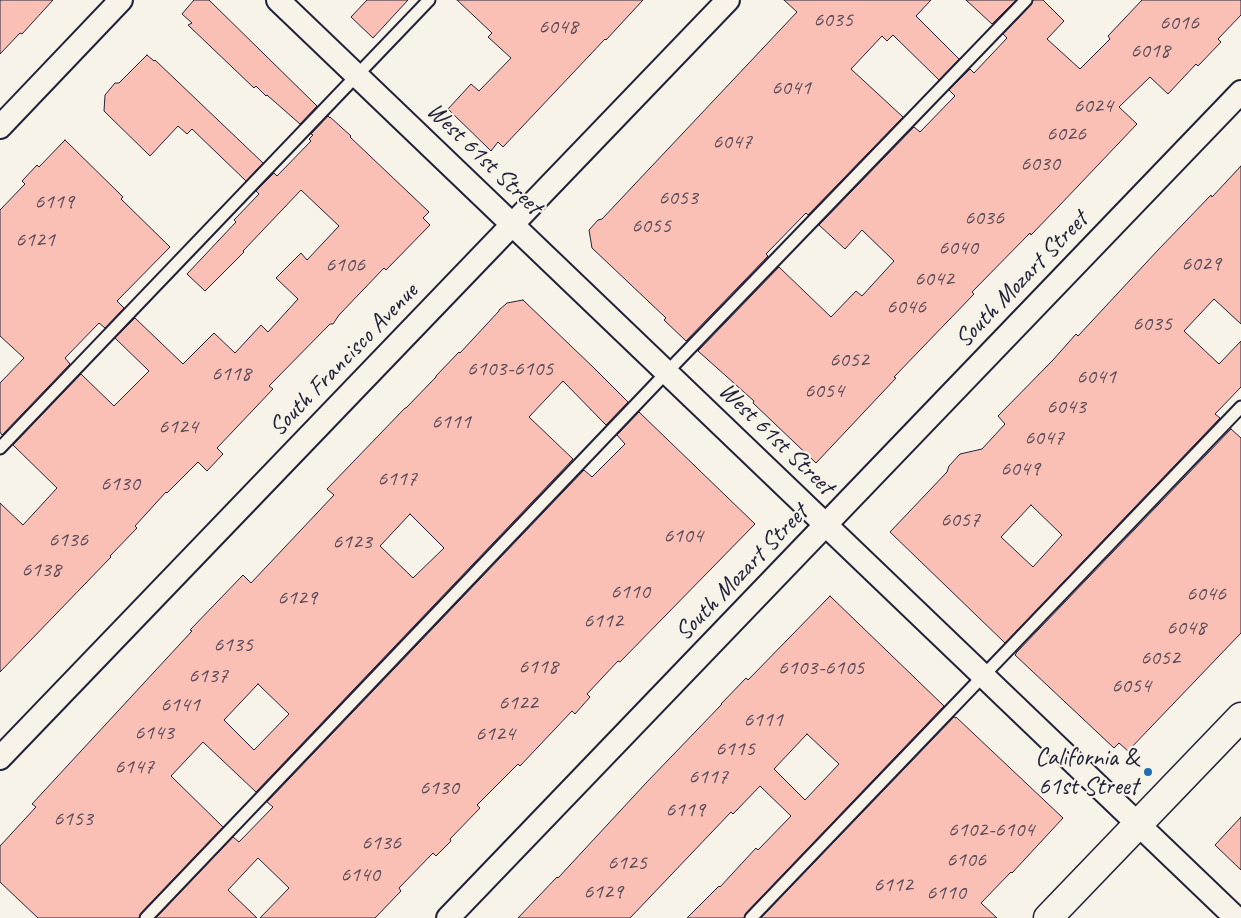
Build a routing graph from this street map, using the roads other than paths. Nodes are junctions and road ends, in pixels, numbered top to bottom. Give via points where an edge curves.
1 (121, 0) edge
2 (278, 0) edge
3 (428, 0) edge
4 (728, 0) edge
5 (1026, 0) edge
6 (357, 76) junction
7 (1241, 92) edge
8 (0, 126) edge
9 (512, 224) junction
10 (667, 372) junction
11 (1241, 407) edge
12 (0, 448) edge
13 (826, 525) junction
14 (983, 676) junction
15 (1241, 717) edge
16 (0, 758) edge
17 (1138, 824) junction
18 (146, 918) edge
19 (448, 918) edge
20 (751, 918) edge
21 (1048, 918) edge
22 (1236, 918) edge

1 - 8 street
2 - 6 street, West 61st Street
3 - 6 lane
4 - 9 street, South Francisco Avenue
5 - 10 lane
6 - 9 street, West 61st Street
6 - 12 lane
7 - 13 street, South Mozart Street
9 - 10 street, West 61st Street
9 - 16 street, South Francisco Avenue
10 - 13 street, West 61st Street
10 - 18 lane
11 - 14 lane
13 - 14 street, West 61st Street
13 - 19 street, South Mozart Street
14 - 17 street, West 61st Street
14 - 20 lane
15 - 17 street
17 - 21 street
17 - 22 street, West 61st Street

